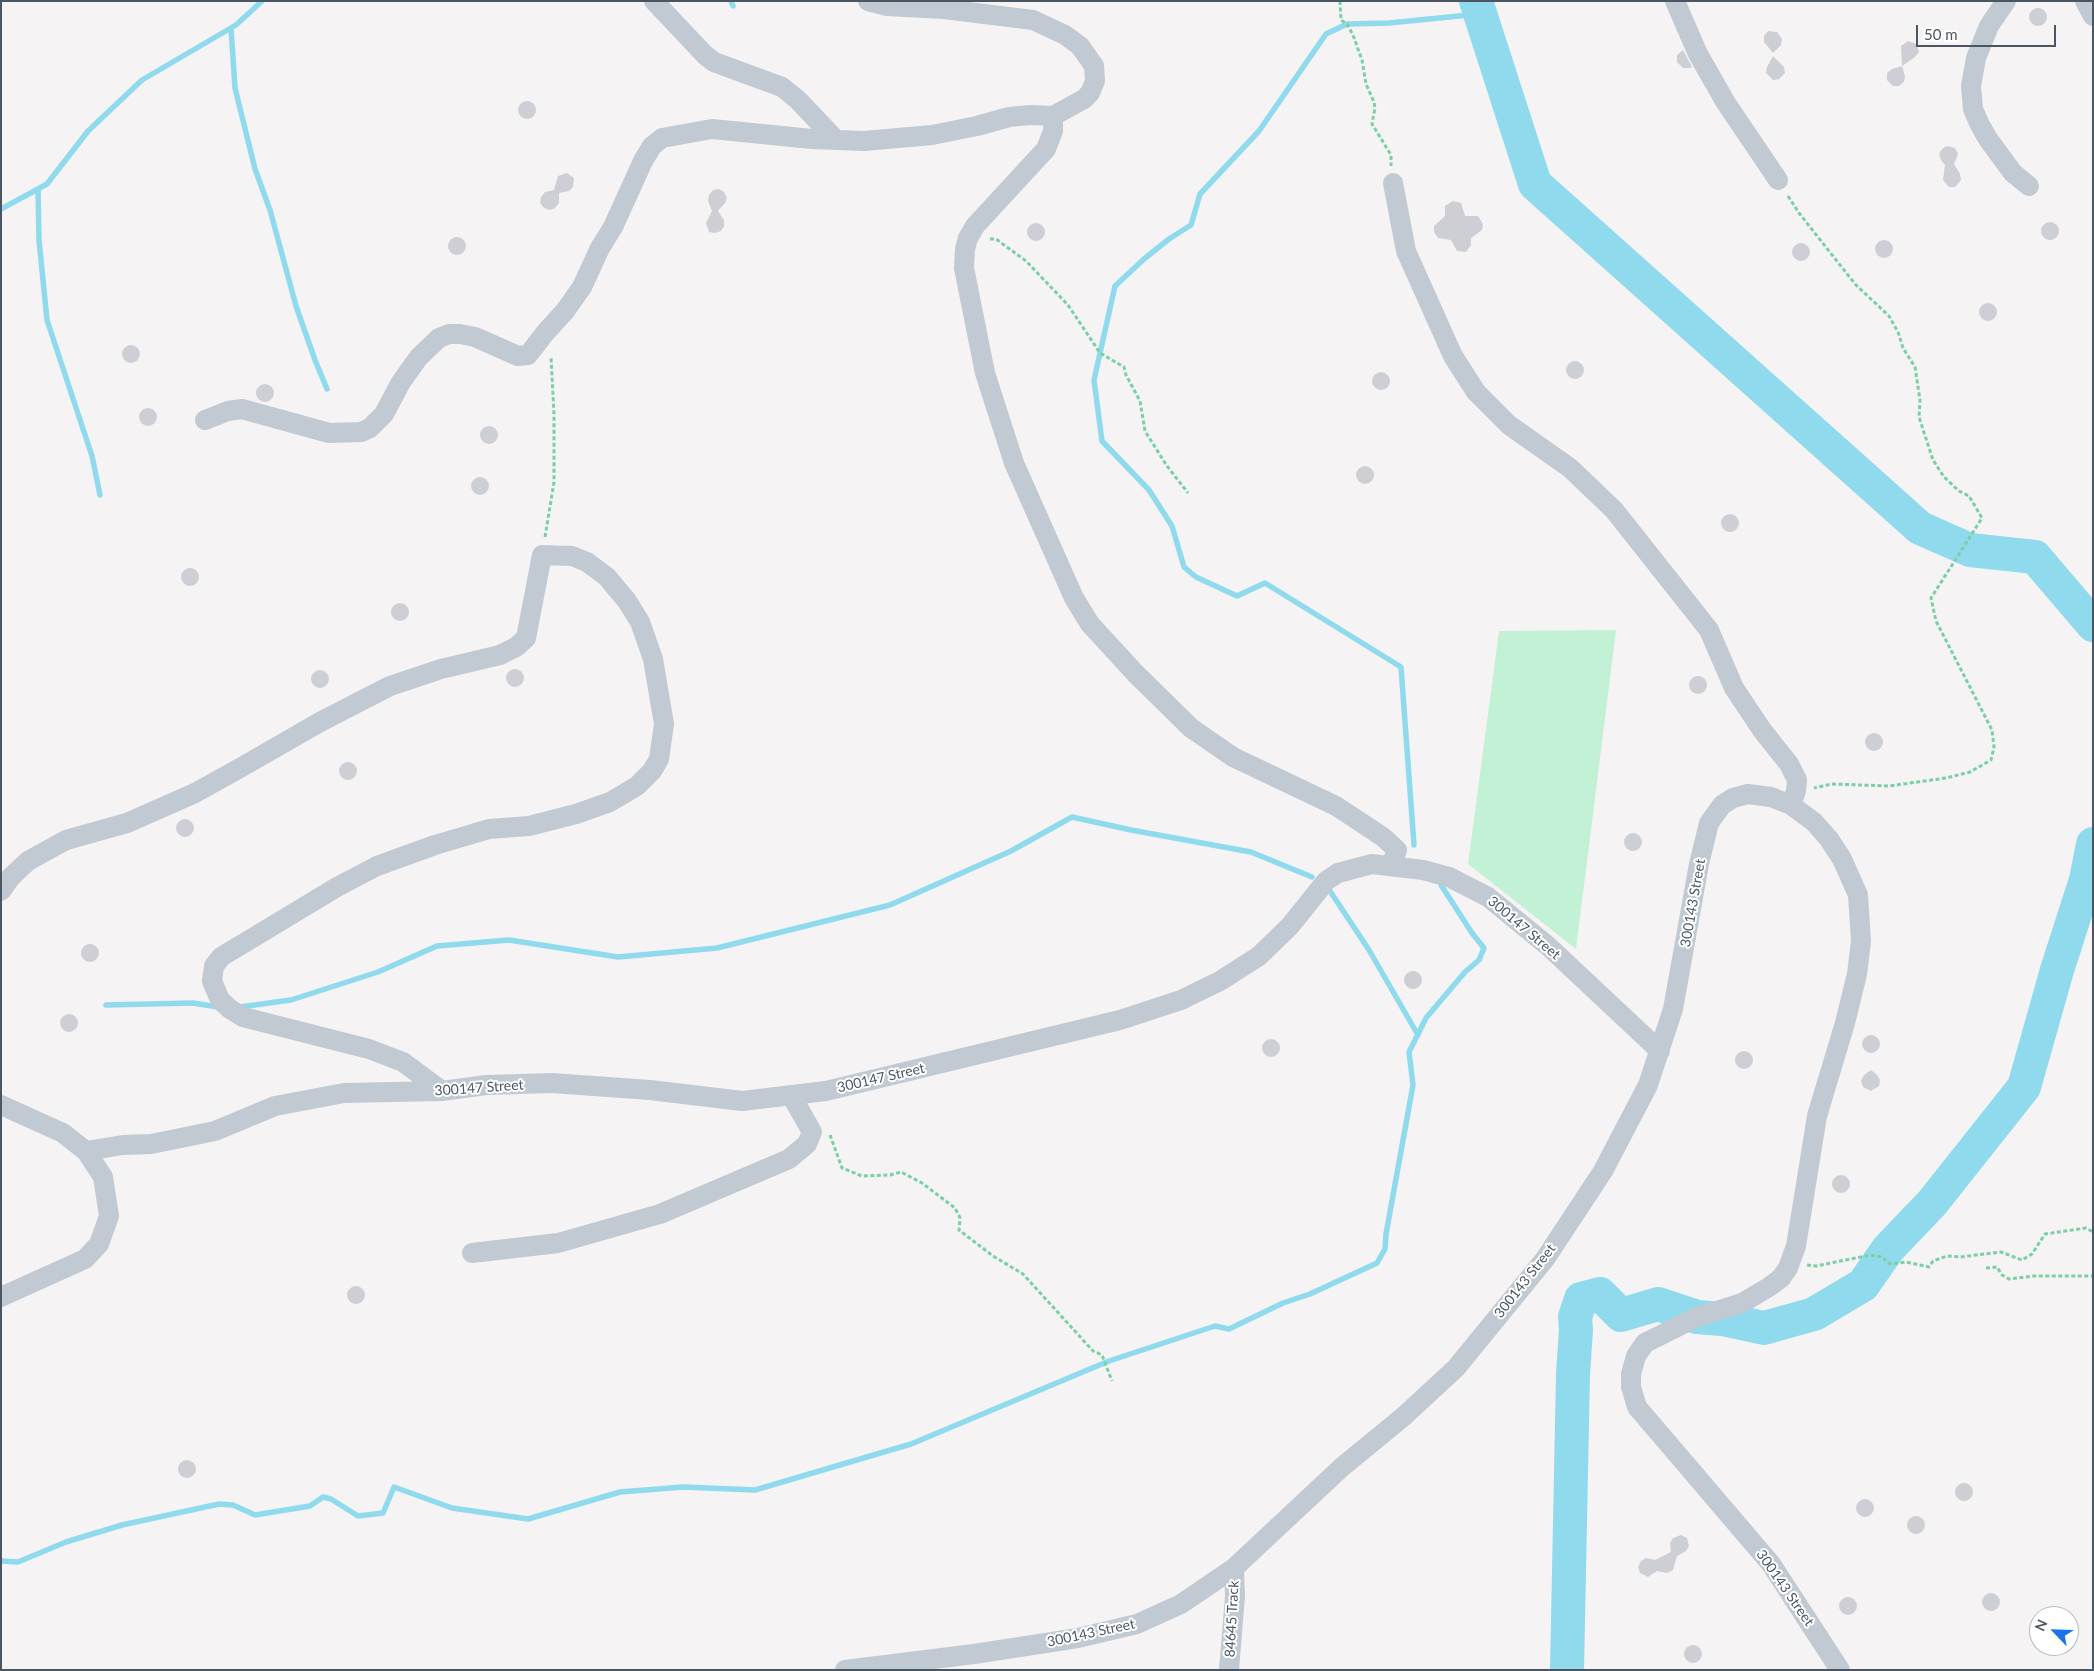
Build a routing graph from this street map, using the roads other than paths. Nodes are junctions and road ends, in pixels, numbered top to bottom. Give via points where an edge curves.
1 (654, 1) edge
2 (868, 1) edge
3 (1675, 1) edge
4 (2006, 1) edge
5 (2085, 1) edge
6 (2093, 16) edge
7 (1053, 116) junction
8 (835, 140) junction
9 (1778, 180) road end
10 (1393, 186) road end
11 (2029, 186) dead end
12 (205, 420) dead end
13 (1793, 798) junction
14 (1391, 866) junction
15 (1, 891) edge
16 (1660, 1051) junction
17 (442, 1091) junction
18 (791, 1095) junction
19 (1, 1105) edge
20 (86, 1152) junction
21 (472, 1253) dead end
22 (1, 1297) edge
23 (1234, 1568) junction
24 (845, 1670) edge
25 (1229, 1670) edge
26 (1840, 1670) edge

1 - 8 street via 710,58 722,66 782,87
2 - 7 street via 887,6 1012,16 1033,20 1065,35 1091,59 1096,82 1084,99
3 - 9 street via 1698,54 1726,103
4 - 11 street via 1989,26 1976,58 1971,86 1974,109 1988,139 2013,173
5 - 6 street
7 - 8 street via 1009,117 932,135
7 - 14 street via 1053,131 1046,149 975,226 968,238 964,268 985,373 1014,463 1074,598 1090,624 1191,728 1233,757 1336,806 1383,837 1397,850
8 - 12 street via 712,129 662,138 652,146 643,161 582,287 531,353 523,357 475,337 449,334 439,338 419,357 384,414 370,428 361,432 329,433 242,409
10 - 13 street via 1406,252 1453,356 1476,392 1509,425 1570,468 1614,510 1709,630 1734,688 1797,780
13 - 16 street, 300143 Street via 1748,794 1733,798 1722,804 1709,823 1673,1009
13 - 26 street, 300143 Street via 1842,859 1858,895 1861,941 1847,1015 1817,1116 1796,1246 1781,1278 1769,1287 1742,1303 1696,1317 1645,1343 1636,1356 1631,1386 1637,1407 1771,1564
14 - 16 street, 300147 Street via 1449,877 1488,896 1548,946
14 - 18 street, 300147 Street via 1372,864 1326,881 1290,926 1258,956 1220,982 1181,1000 1120,1020 934,1066 826,1091
15 - 17 street via 28,861 66,840 127,823 195,793 390,686 441,669 500,655 526,638 542,555 572,556 587,562 607,577 627,601 640,622 653,659 664,724 659,759 652,771 637,786 610,802 576,814 529,826 489,829 378,866 337,886 221,957 214,966 212,975 220,1000 243,1017 403,1062
16 - 23 street, 300143 Street via 1648,1085 1603,1170 1545,1260 1456,1368
17 - 18 street, 300147 Street via 486,1085 552,1084 650,1090 742,1101
17 - 20 street, 300147 Street via 344,1093 275,1106 215,1131 151,1144
18 - 21 street via 812,1132 811,1139 802,1150 789,1159 660,1214 558,1243
19 - 20 street via 63,1133
20 - 22 street via 103,1177 109,1216 98,1244 85,1258
23 - 24 street, 300143 Street via 1181,1604 1137,1624 1068,1640
23 - 25 street, 84645 Track

